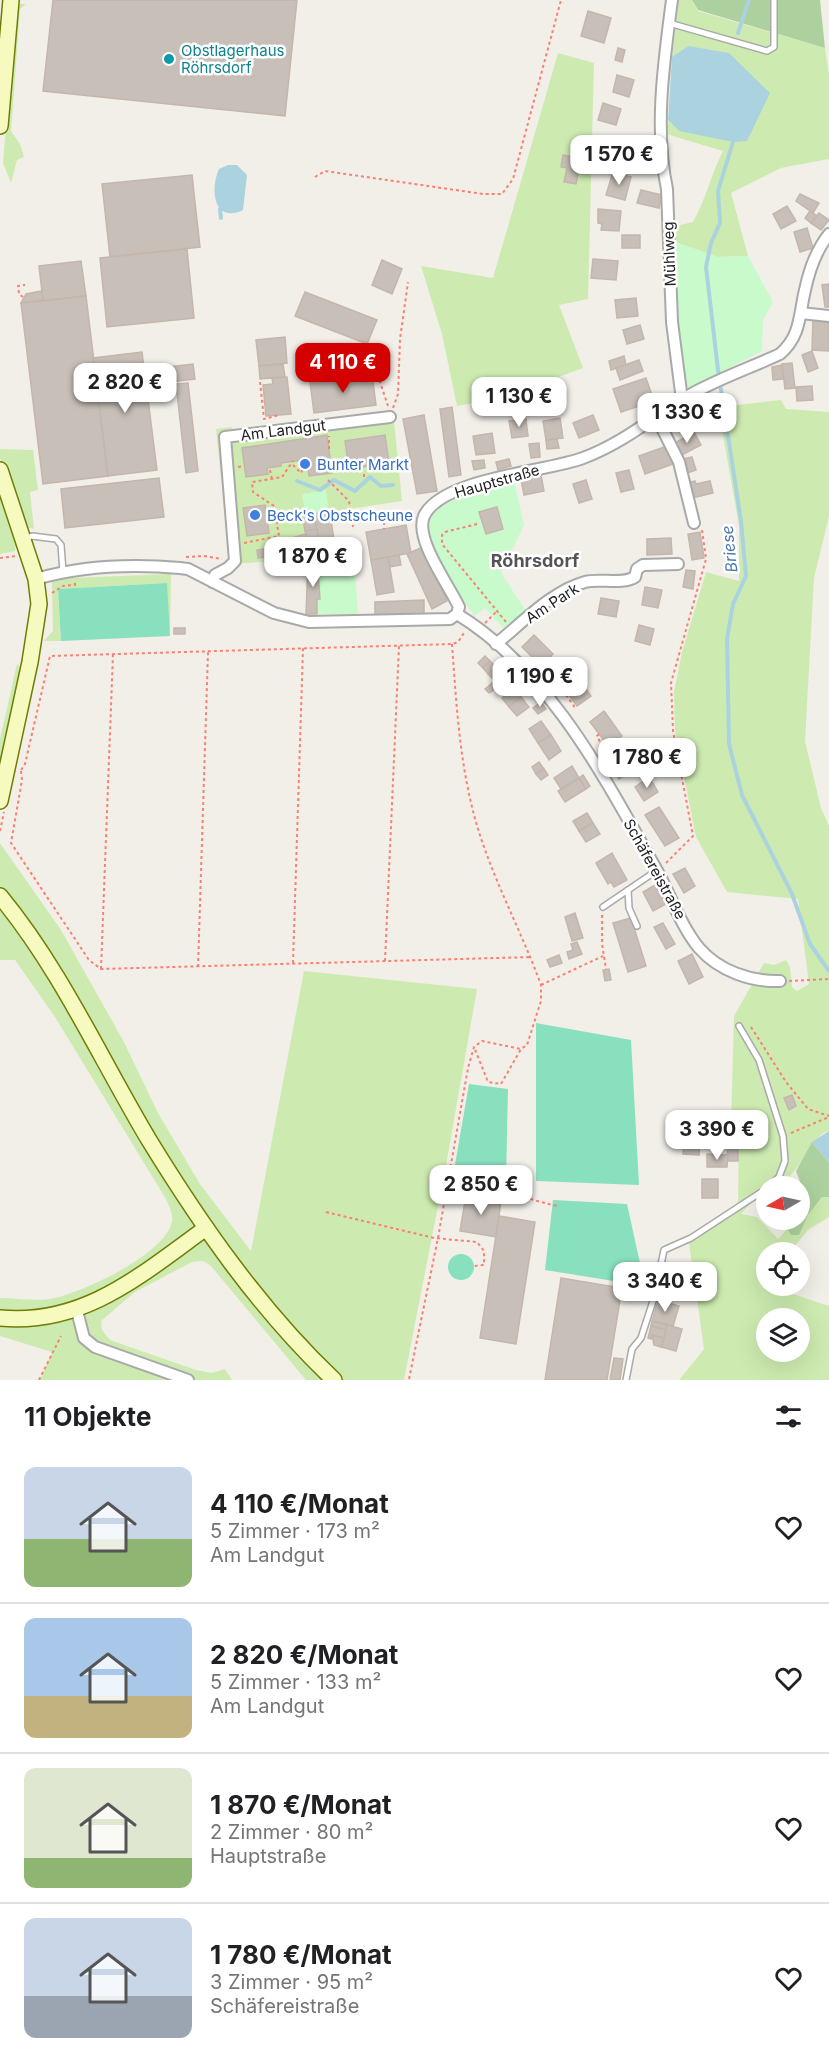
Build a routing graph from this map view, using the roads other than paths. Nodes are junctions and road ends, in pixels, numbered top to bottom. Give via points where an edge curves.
1 (11, 0) edge
2 (672, 0) edge
3 (774, 0) edge
4 (669, 23) junction
5 (0, 126) edge
6 (829, 234) edge
7 (801, 313) junction
8 (829, 316) edge
9 (682, 400) junction
10 (390, 417) dead end
11 (657, 418) junction
12 (0, 470) edge
13 (694, 523) road end
14 (23, 539) junction
15 (678, 564) dead end
16 (63, 572) junction
17 (36, 579) junction
18 (213, 582) junction
19 (457, 615) junction
20 (496, 644) junction
21 (0, 801) edge
22 (657, 871) junction
23 (628, 890) junction
24 (0, 896) edge
25 (603, 907) road end
26 (637, 926) dead end
27 (780, 981) road end
28 (739, 1026) dead end
29 (779, 1176) edge
30 (756, 1196) edge
31 (206, 1228) junction
32 (77, 1311) junction
33 (0, 1318) edge
34 (188, 1380) edge
35 (334, 1380) edge
36 (626, 1380) edge

1 - 5 street
2 - 4 street, Mühlweg
3 - 4 lane via 774,47 767,51
4 - 9 street, Mühlweg via 662,111 663,171 672,322
6 - 7 street, Hauptstraße via 812,267
7 - 8 street
7 - 9 street, Hauptstraße via 798,332 780,354
9 - 11 street, Hauptstraße
10 - 18 street, Am Landgut via 225,437 235,561 215,574
11 - 13 street via 679,462
11 - 19 street, Hauptstraße via 583,458 469,486 445,496 427,512 422,531 426,547 459,607
12 - 14 street
14 - 16 lane via 56,539 61,544
14 - 17 street
15 - 20 street, Am Park via 643,565 630,580 583,583 546,604
16 - 17 street
16 - 18 street via 164,566 188,569
17 - 21 street via 37,625
18 - 19 street via 274,613 309,622 450,619
19 - 20 street, Schäfereistraße
20 - 22 street, Schäfereistraße via 553,705 593,762
22 - 23 lane
22 - 27 street, Schäfereistraße via 699,948 735,974 764,982
23 - 25 lane
23 - 26 lane via 629,908
24 - 31 street via 54,973 149,1140
28 - 29 lane via 759,1060 783,1136 784,1161
30 - 36 lane via 691,1238 664,1250 654,1298 641,1338 632,1349
31 - 32 street via 118,1289
31 - 35 street via 262,1302
32 - 33 street via 39,1319
32 - 34 street via 84,1338 95,1347

